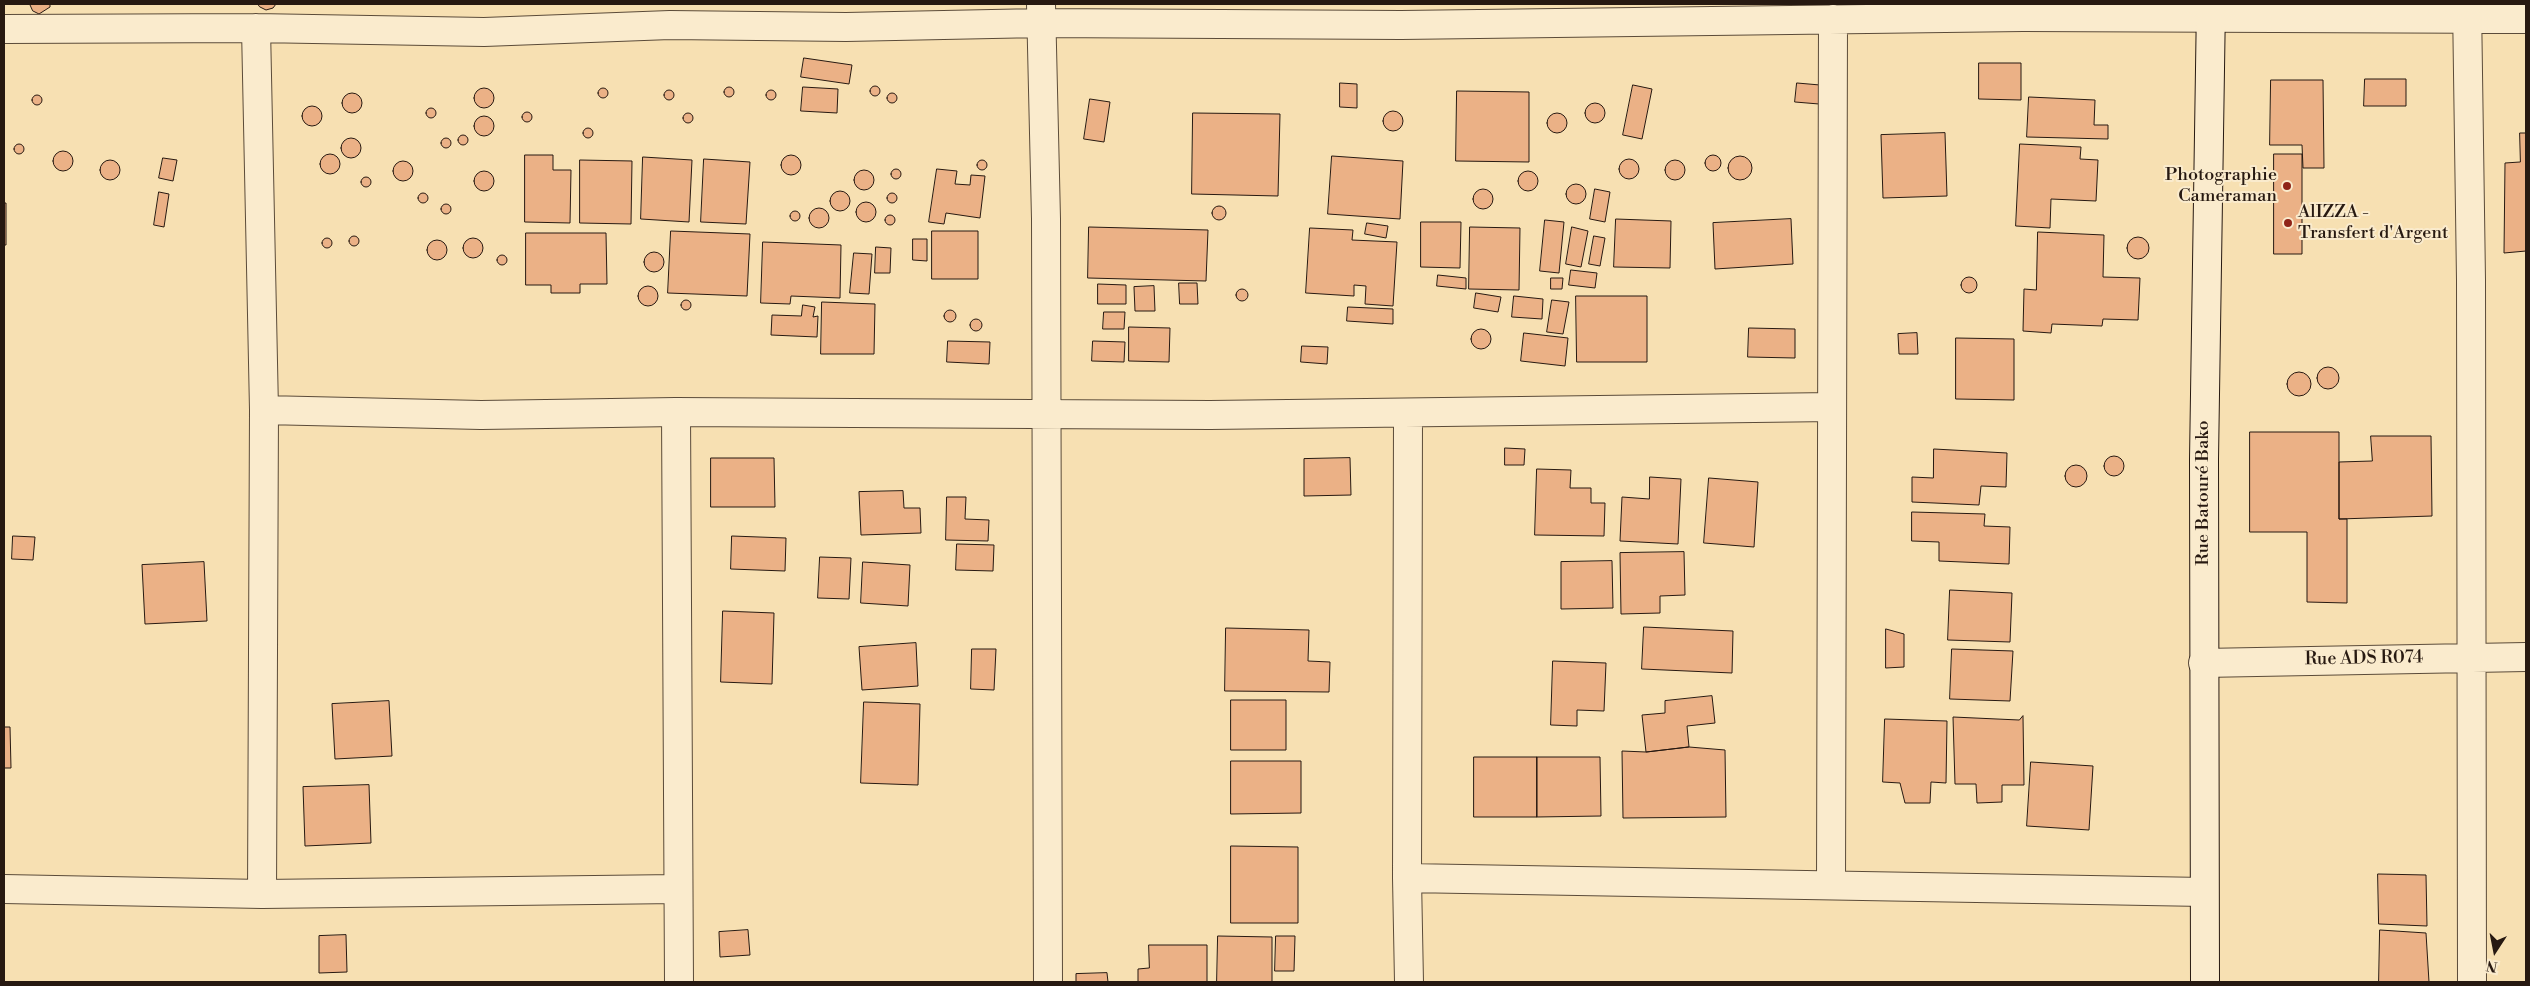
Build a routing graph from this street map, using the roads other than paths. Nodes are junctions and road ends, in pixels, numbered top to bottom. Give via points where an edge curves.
1 (2211, 11) edge
2 (2467, 11) edge
3 (1041, 14) edge
4 (670, 15) edge
5 (1401, 15) edge
6 (1833, 19) junction
7 (2526, 19) edge
8 (256, 28) junction
9 (4, 29) edge
10 (1832, 407) junction
11 (264, 410) junction
12 (676, 412) junction
13 (1045, 413) junction
14 (1408, 414) junction
15 (2526, 657) edge
16 (2472, 658) junction
17 (2203, 663) junction
18 (1407, 878) junction
19 (1831, 885) junction
20 (4, 889) edge
21 (677, 889) junction
22 (2204, 892) junction
23 (262, 894) junction
24 (679, 982) edge
25 (1048, 982) edge
26 (1409, 982) edge
27 (2205, 982) edge
28 (2472, 982) edge

1 - 2 street
1 - 6 street
1 - 17 street, Rue Batouré Bako
2 - 7 street
2 - 16 street
3 - 4 street via 846,27
3 - 5 street
3 - 13 street via 1046,219
4 - 8 street via 484,32
5 - 6 street
6 - 10 street
8 - 9 street
8 - 11 street
10 - 14 street
10 - 19 street
11 - 12 street via 481,416
11 - 23 street
12 - 13 street
12 - 21 street
13 - 14 street
13 - 25 street
14 - 18 street
15 - 16 street, Rue ADS R074
16 - 17 street, Rue ADS R074
16 - 28 street
17 - 22 street, Rue Batouré Bako
18 - 19 street
18 - 26 street
19 - 22 street
20 - 23 street
21 - 23 street
21 - 24 street
22 - 27 street, Rue Batouré Bako

